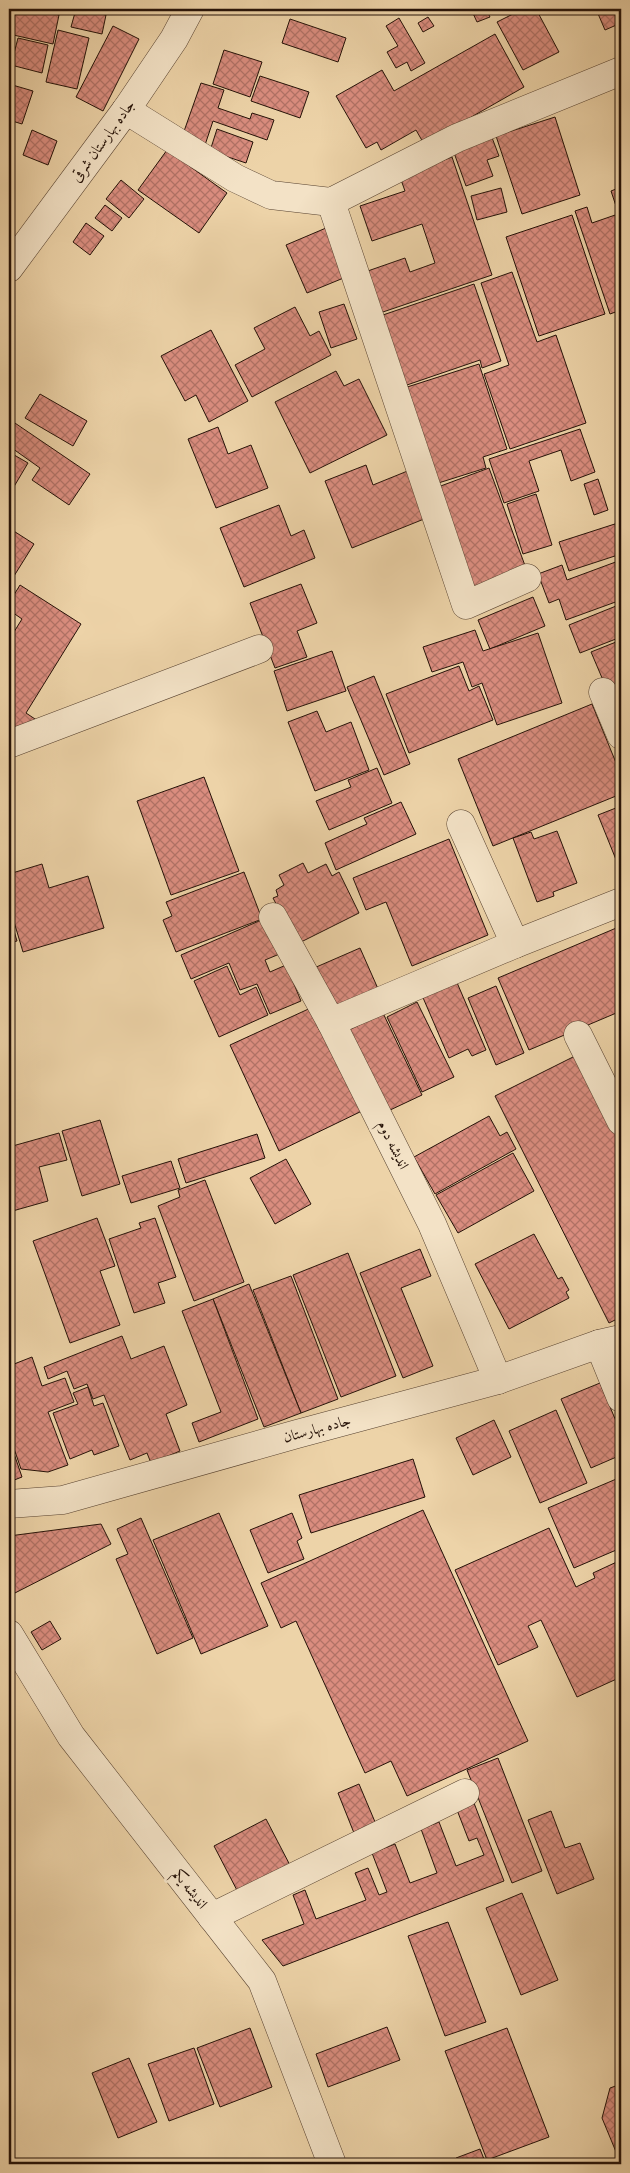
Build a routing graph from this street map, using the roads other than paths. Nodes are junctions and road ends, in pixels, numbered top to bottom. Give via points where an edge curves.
1 (190, 9) edge
2 (621, 71) edge
3 (126, 110) junction
4 (331, 202) junction
5 (9, 268) edge
6 (528, 578) dead end
7 (258, 649) dead end
8 (603, 692) dead end
9 (621, 735) edge
10 (9, 744) edge
11 (462, 824) dead end
12 (621, 902) edge
13 (273, 917) dead end
14 (515, 944) junction
15 (332, 1022) junction
16 (578, 1035) dead end
17 (621, 1121) edge
18 (610, 1342) edge
19 (498, 1380) junction
20 (621, 1398) edge
21 (9, 1504) edge
22 (9, 1634) edge
23 (465, 1793) dead end
24 (212, 1917) junction
25 (332, 2164) edge

1 - 3 street, جاده بهارستان شرقی via 174,39
2 - 4 street via 457,138
3 - 4 street via 234,178 271,195
3 - 5 street, جاده بهارستان شرقی
4 - 6 street via 466,605
7 - 10 street
8 - 9 street
11 - 14 street
12 - 14 street
13 - 15 street, اندیشه دوم
14 - 15 street
15 - 19 street, اندیشه دوم via 432,1224
16 - 17 street
18 - 19 street, جاده بهارستان
18 - 20 street
19 - 21 street, جاده بهارستان via 63,1500
22 - 24 street, اندیشه یکم via 71,1736
23 - 24 street
24 - 25 street, اندیشه یکم via 262,1981

